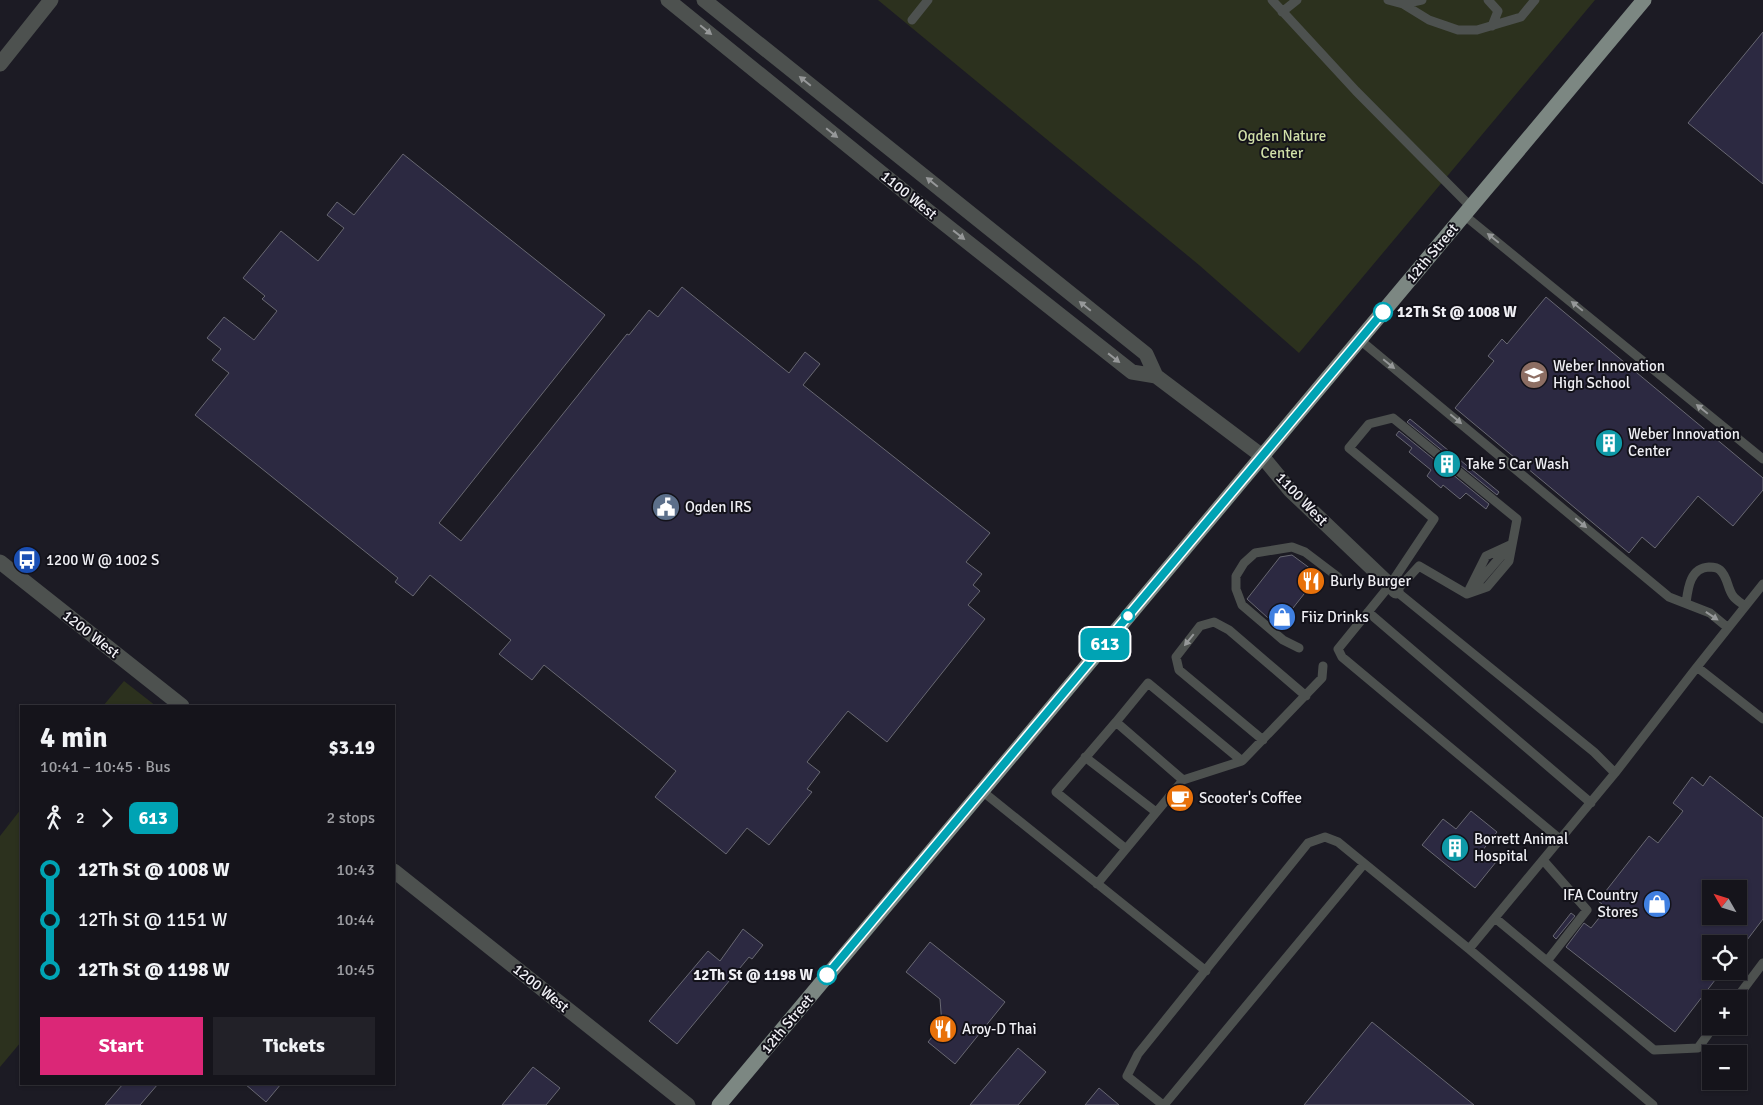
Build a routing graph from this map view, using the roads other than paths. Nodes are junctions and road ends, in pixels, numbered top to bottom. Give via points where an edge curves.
1 (51, 0) edge
2 (668, 0) edge
3 (704, 0) edge
4 (928, 0) edge
5 (1272, 0) edge
6 (1297, 0) edge
7 (1388, 0) edge
8 (1422, 0) edge
9 (1488, 0) edge
10 (1535, 0) edge
11 (1644, 0) edge
12 (1403, 4) junction
13 (1282, 12) junction
14 (912, 20) dead end
15 (1492, 26) junction
16 (0, 64) edge
17 (1468, 211) junction
18 (1110, 326) junction
19 (1360, 340) junction
20 (1095, 343) junction
21 (1156, 376) junction
22 (1262, 456) junction
23 (1763, 459) edge
24 (1512, 544) junction
25 (0, 562) edge
26 (1338, 577) dead end
27 (1763, 584) edge
28 (1393, 588) junction
29 (1467, 594) junction
30 (1686, 603) junction
31 (1745, 606) junction
32 (1368, 612) junction
33 (1728, 627) junction
34 (1299, 648) dead end
35 (1323, 666) dead end
36 (1697, 667) junction
37 (1306, 696) junction
38 (181, 705) edge
39 (1763, 719) edge
40 (1116, 722) junction
41 (1263, 740) junction
42 (1085, 758) junction
43 (1242, 761) junction
44 (1615, 773) junction
45 (1183, 780) junction
46 (982, 791) junction
47 (1591, 803) junction
48 (1156, 812) junction
49 (1561, 840) junction
50 (1126, 849) junction
51 (1543, 860) junction
52 (1364, 864) junction
53 (395, 872) edge
54 (1097, 884) junction
55 (1496, 918) junction
56 (1469, 949) junction
57 (1547, 960) junction
58 (1763, 963) edge
59 (1206, 971) junction
60 (1743, 990) edge
61 (1707, 1035) edge
62 (688, 1105) edge
63 (719, 1105) edge
64 (1163, 1105) edge
65 (1652, 1105) edge

1 - 16 street
2 -> 20 street, 1100 West
18 -> 3 street, 1100 West
4 - 14 lane
5 - 13 lane
6 - 13 lane
7 - 12 lane
8 - 12 lane
9 - 15 lane via 1498,11
10 - 15 lane via 1521,17
11 - 17 main road, 12th Street
12 - 15 lane via 1429,20 1458,30
13 - 17 lane
17 - 19 main road, 12th Street
23 -> 17 lane
18 - 20 street
18 - 21 street, 1100 West via 1146,354
19 - 22 main road, 12th Street
19 -> 30 lane via 1669,597
20 -> 21 street, 1100 West via 1132,372
21 - 22 street, 1100 West
22 - 28 street, 1100 West via 1290,490
22 - 46 main road, 12th Street
24 - 28 lane via 1517,519 1393,418 1369,424 1349,448 1434,519
24 - 29 lane via 1486,556
24 - 29 lane via 1509,561 1487,587
25 - 38 street, 1200 West
26 - 34 lane via 1305,552 1292,547 1255,553 1236,576 1236,589 1242,605 1283,640
27 - 31 lane
28 - 29 lane via 1419,566
28 - 32 lane
28 - 44 lane via 1587,746
30 - 31 lane via 1694,574 1701,568 1712,567 1720,569 1732,595
30 -> 33 lane via 1710,613
31 - 33 lane
32 - 47 lane
32 - 49 lane via 1338,649 1342,656
33 - 36 lane
35 - 37 lane via 1322,678
36 - 39 lane
36 - 44 lane
37 - 41 lane
37 -> 41 lane via 1229,630 1214,622 1200,626 1176,657 1179,670
40 - 42 lane
40 - 43 lane via 1148,683
40 - 45 lane
41 - 43 lane
42 - 48 lane
42 - 50 lane via 1056,792
43 - 45 lane
44 - 47 lane
45 - 48 lane
46 - 54 lane
46 - 63 main road, 12th Street
47 - 49 lane
48 - 50 lane
49 - 51 lane
50 - 54 lane
51 - 55 lane
51 - 57 lane via 1587,910
52 - 56 lane
52 - 59 lane via 1338,842 1325,837 1308,843
52 - 64 lane
53 - 62 street, 1200 West
54 - 59 lane
55 - 56 lane
55 - 57 lane
56 - 65 lane
57 - 61 lane via 1654,1050 1698,1048
58 - 60 lane
59 - 64 lane via 1138,1054 1127,1076

